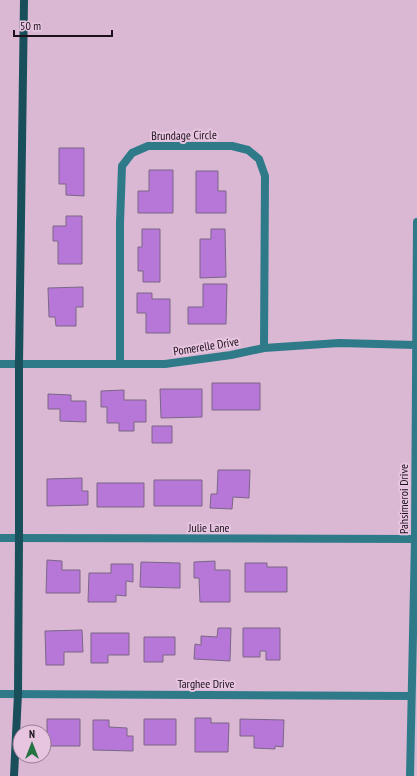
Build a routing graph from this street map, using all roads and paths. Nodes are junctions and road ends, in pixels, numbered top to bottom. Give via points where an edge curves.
1 (24, 0) edge
2 (417, 222) edge
3 (416, 345) junction
4 (264, 348) junction
5 (0, 364) edge
6 (19, 364) junction
7 (120, 364) junction
8 (0, 538) edge
9 (19, 538) junction
10 (416, 539) edge
11 (0, 694) edge
12 (18, 694) junction
13 (411, 696) junction
14 (14, 776) edge
15 (410, 776) edge

1 - 6 street
2 - 3 street, Pahsimeroi Drive
3 - 4 street, Pomerelle Drive via 339,343
3 - 10 street, Pahsimeroi Drive
4 - 7 street, Pomerelle Drive via 165,364
4 - 7 street, Brundage Circle via 265,176 259,159 248,150 232,146 148,146 132,153 122,166
5 - 6 street, Pomerelle Drive
6 - 7 street, Pomerelle Drive
6 - 9 street
8 - 9 street, Julie Lane
9 - 10 street, Julie Lane
9 - 12 street
10 - 13 street, Pahsimeroi Drive
11 - 12 street, Targhee Drive
12 - 13 street, Targhee Drive
12 - 14 street
13 - 15 street, Pahsimeroi Drive

